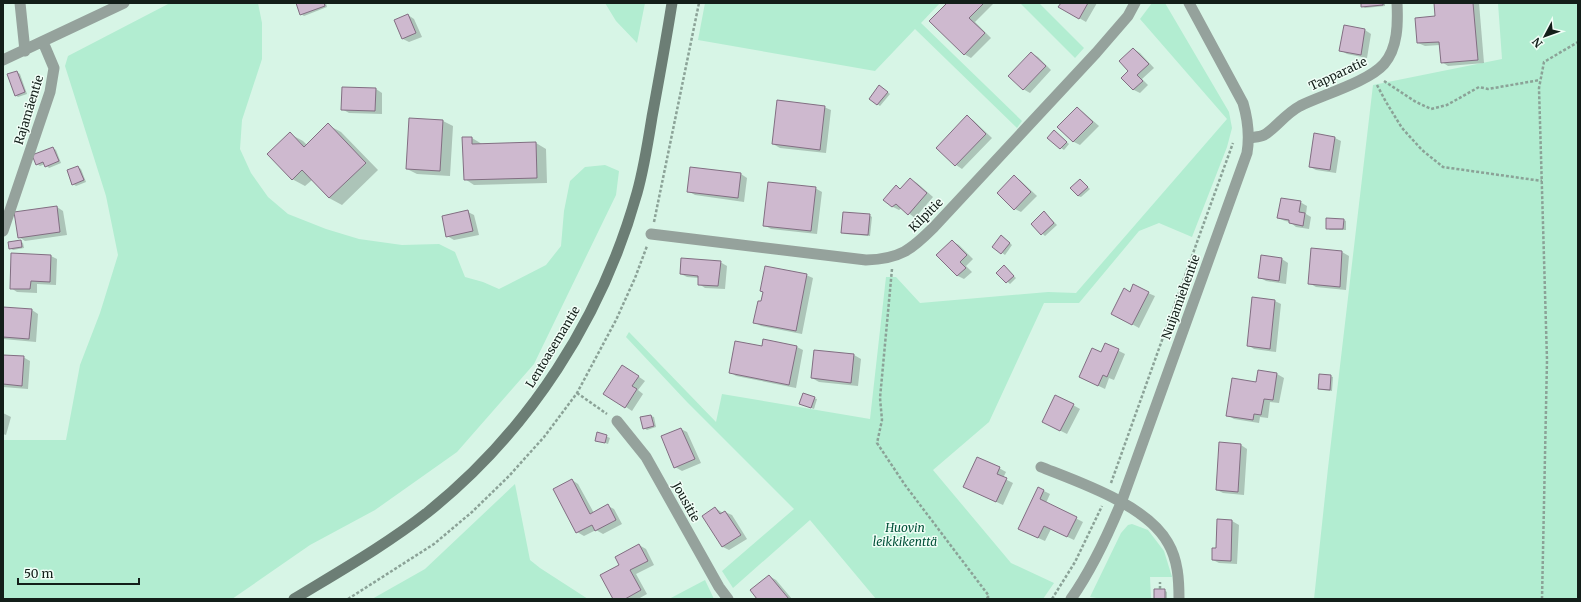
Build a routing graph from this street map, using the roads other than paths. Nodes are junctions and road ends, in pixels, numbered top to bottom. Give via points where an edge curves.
1 (20, 3) edge
2 (124, 3) edge
3 (672, 3) edge
4 (1136, 3) edge
5 (1189, 3) edge
6 (1397, 3) edge
7 (44, 42) junction
8 (25, 51) junction
9 (3, 60) edge
10 (1249, 138) junction
11 (3, 231) edge
12 (651, 234) dead end
13 (617, 421) road end
14 (1041, 467) dead end
15 (1122, 503) junction
16 (294, 599) edge
17 (728, 599) edge
18 (1071, 599) edge
19 (1179, 599) edge

1 - 8 street
2 - 7 street
3 - 16 main road, Lentoasemantie via 644,160 630,216 605,281 586,320 555,372 510,432 481,465 454,490 375,550
4 - 12 street, Kilpitie via 1096,53 922,239 907,251 893,257 866,260
5 - 10 street, Nuijamiehentie via 1243,103 1248,120
6 - 10 street, Tapparatie via 1398,19 1394,44 1385,63 1358,81 1299,107 1263,136
7 - 8 street
7 - 11 street, Rajamäentie via 54,68 50,92
8 - 9 street
10 - 15 street, Nuijamiehentie via 1247,153
13 - 17 street, Jousitie via 646,457
14 - 15 street via 1088,485
15 - 18 street, Nuijamiehentie via 1105,543
15 - 19 street via 1154,526 1168,542 1178,576

